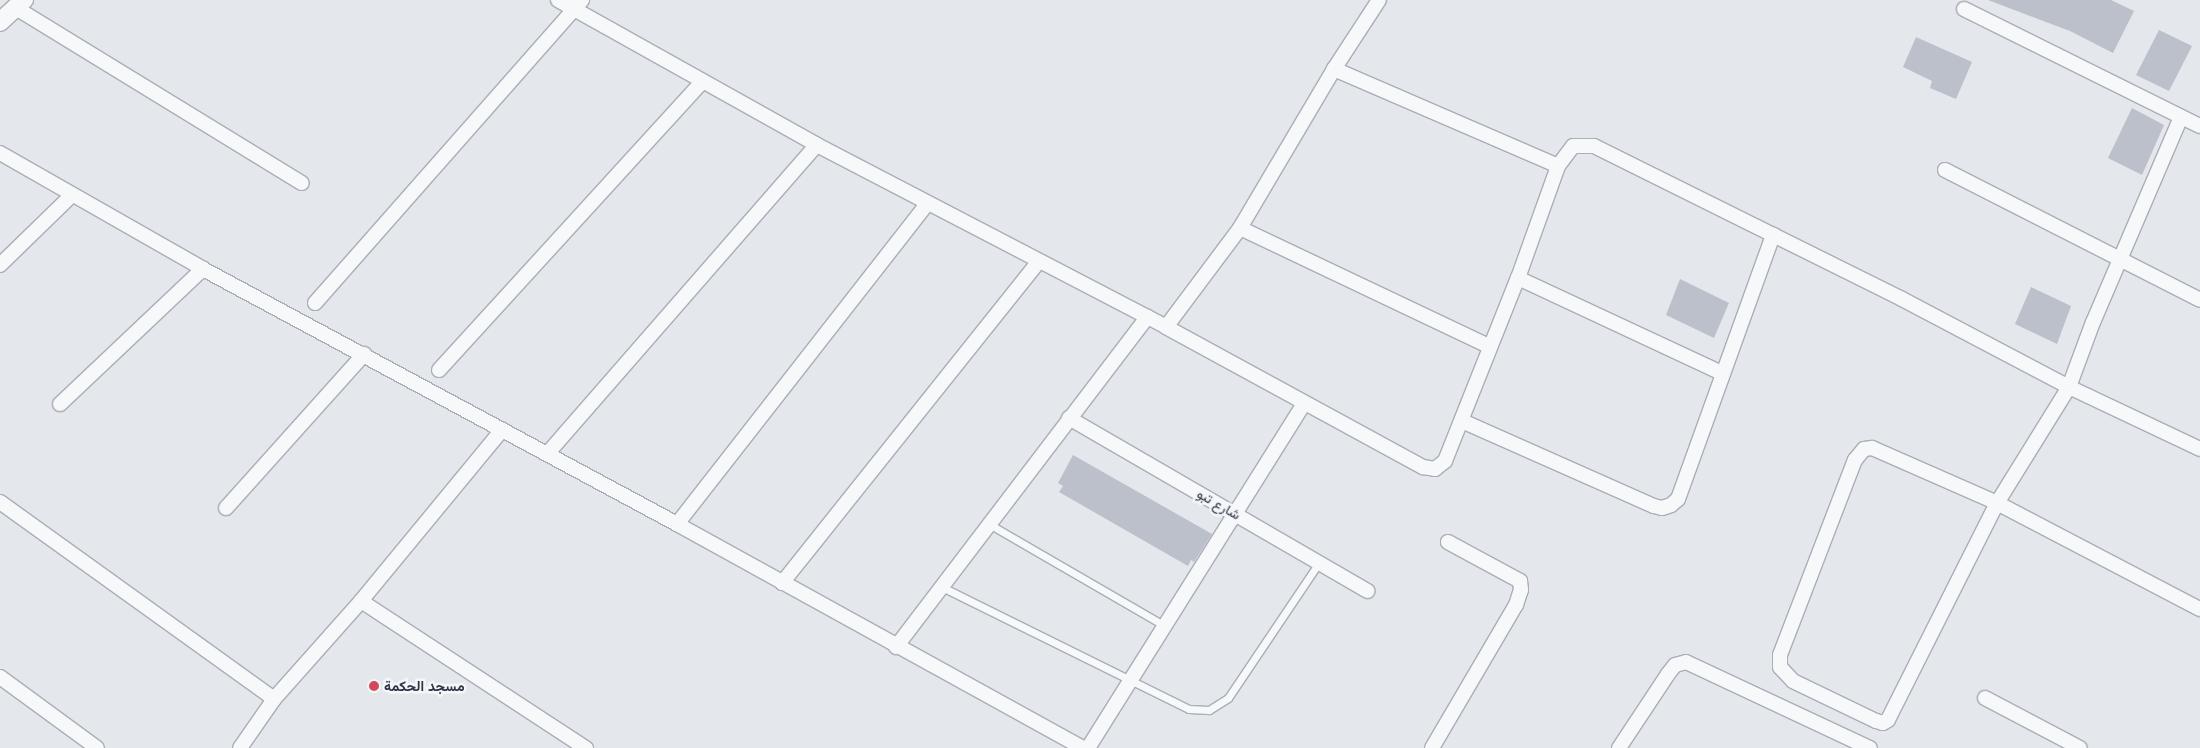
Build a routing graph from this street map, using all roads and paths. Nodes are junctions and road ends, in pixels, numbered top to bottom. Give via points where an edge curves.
1 (558, 0) edge
2 (1379, 0) edge
3 (20, 4) edge
4 (579, 5) edge
5 (1964, 9) dead end
6 (0, 22) edge
7 (1334, 69) junction
8 (702, 81) junction
9 (2181, 117) junction
10 (2200, 126) edge
11 (818, 145) junction
12 (0, 153) edge
13 (1558, 166) junction
14 (1945, 170) dead end
15 (302, 183) dead end
16 (72, 194) junction
17 (928, 203) junction
18 (1240, 228) junction
19 (1773, 235) junction
20 (1039, 261) junction
21 (2119, 261) junction
22 (0, 265) edge
23 (203, 269) junction
24 (1518, 278) junction
25 (2200, 300) edge
26 (315, 303) dead end
27 (1147, 318) junction
28 (1166, 327) junction
29 (1489, 346) junction
30 (364, 354) junction
31 (439, 370) dead end
32 (1722, 373) junction
33 (2069, 387) junction
34 (1304, 403) junction
35 (60, 404) dead end
36 (1069, 418) junction
37 (1462, 421) junction
38 (502, 430) junction
39 (2200, 449) edge
40 (547, 454) junction
41 (0, 502) edge
42 (1997, 503) junction
43 (226, 508) dead end
44 (1234, 512) junction
45 (677, 524) junction
46 (989, 524) junction
47 (1448, 542) dead end
48 (1318, 564) junction
49 (782, 583) junction
50 (942, 587) junction
51 (1368, 591) dead end
52 (361, 601) junction
53 (2200, 609) edge
54 (1163, 625) junction
55 (896, 647) junction
56 (0, 677) edge
57 (1130, 680) junction
58 (1985, 698) dead end
59 (274, 699) junction
60 (97, 748) edge
61 (240, 748) edge
62 (586, 748) edge
63 (1082, 748) edge
64 (1088, 748) edge
65 (1432, 748) edge
66 (1618, 748) edge
67 (1870, 748) edge
68 (2080, 748) edge

1 - 4 street
2 - 7 street
3 - 6 street
3 - 15 street
4 - 8 street
4 - 26 street
5 - 9 street
7 - 13 street
7 - 18 street
8 - 11 street
8 - 31 street
9 - 10 street
9 - 21 street
11 - 17 street
11 - 40 street
12 - 16 street
13 - 19 street via 1573,146 1594,146
13 - 24 street
14 - 21 street
16 - 22 street
16 - 23 street
17 - 20 street
17 - 45 street
18 - 28 street
18 - 29 street
19 - 32 street
19 - 33 street
20 - 27 street
20 - 49 street
21 - 25 street
21 - 33 street
23 - 30 street
23 - 35 street
24 - 29 street
24 - 32 street
27 - 28 street
27 - 36 street
28 - 34 street
29 - 37 street
30 - 38 street
30 - 43 street
32 - 37 street via 1678,498 1662,508
33 - 39 street
33 - 42 street
34 - 37 street via 1424,467 1435,469 1445,461
34 - 44 street
36 - 44 street, شارع تبو
36 - 46 street
38 - 40 street
38 - 52 street
40 - 45 street
41 - 59 street
42 - 42 street via 1888,720 1883,723 1876,721 1786,676 1780,667 1780,655 1858,454 1872,448
42 - 53 street
44 - 48 street, شارع تبو
44 - 54 street
45 - 49 street
46 - 50 street
46 - 54 lane
47 - 65 street via 1520,581 1521,590 1516,605
48 - 51 street, شارع تبو
48 - 57 lane via 1228,698 1209,710 1189,709
49 - 55 street
50 - 55 street
50 - 57 lane
52 - 59 street
52 - 62 street
54 - 57 street
55 - 63 street
56 - 60 street
57 - 64 street
58 - 68 street
59 - 61 street
66 - 67 street via 1668,674 1676,665 1686,662

